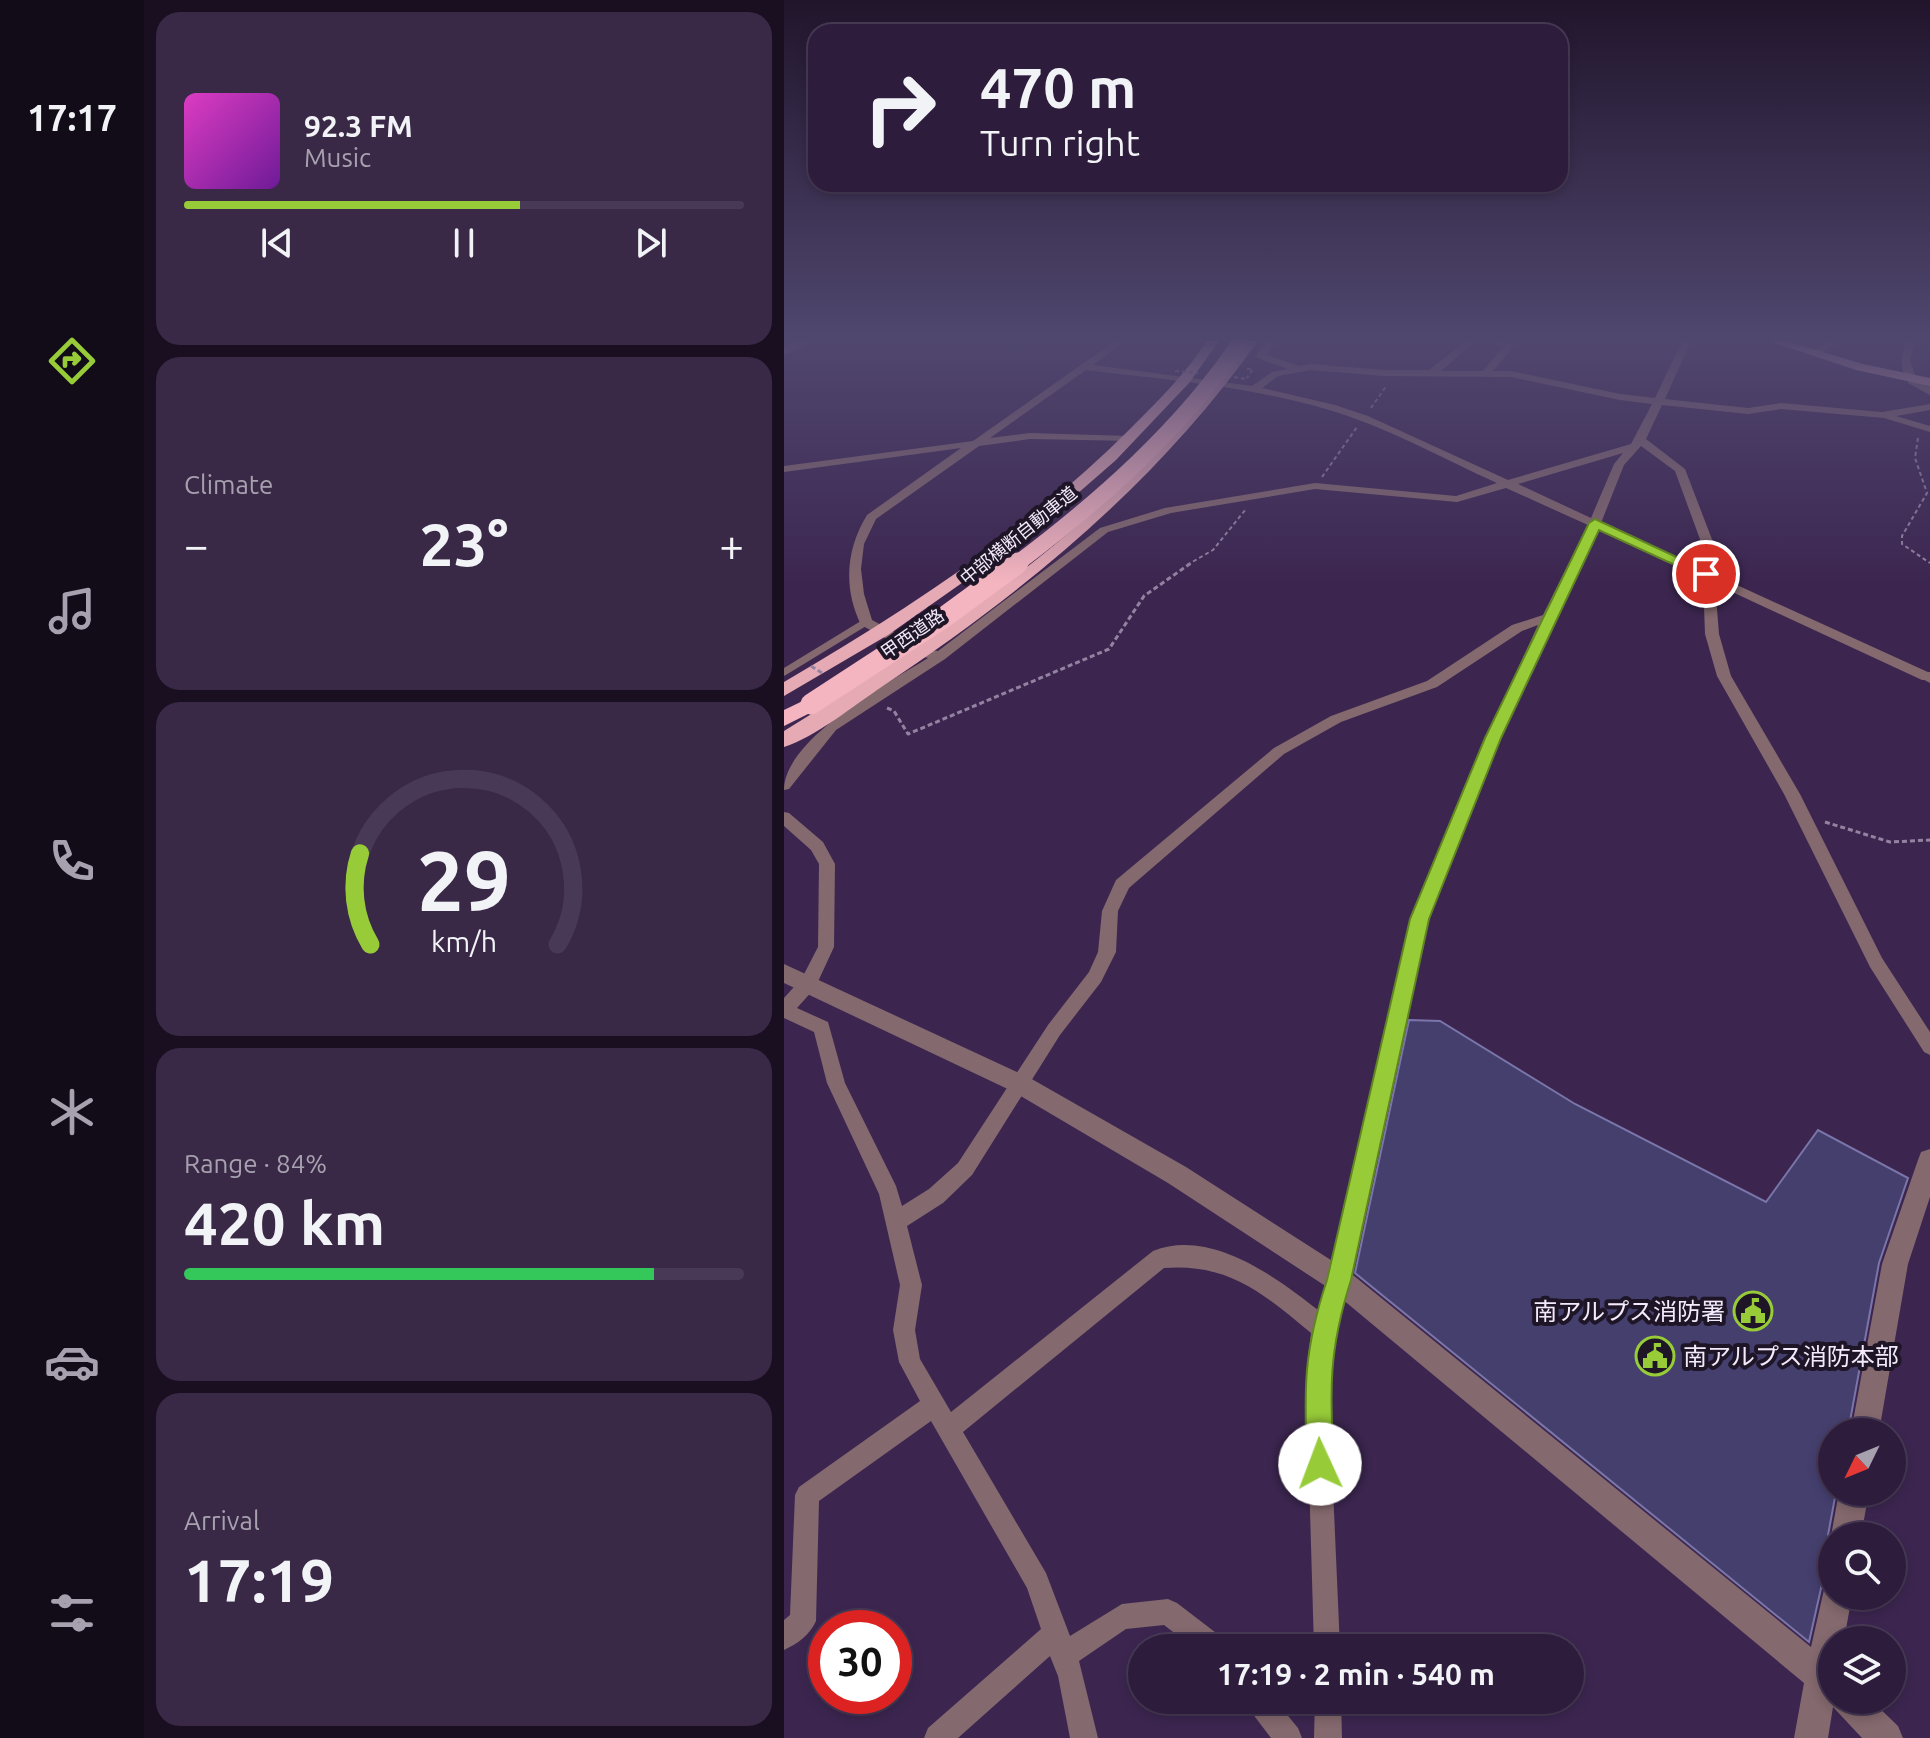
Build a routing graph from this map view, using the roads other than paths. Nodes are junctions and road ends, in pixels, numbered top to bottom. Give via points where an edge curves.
1 (1003, 422) edge
2 (1145, 422) edge
3 (1157, 422) edge
4 (1176, 422) edge
5 (1191, 422) edge
6 (1370, 422) edge
7 (1649, 422) edge
8 (1907, 422) edge
9 (1927, 428) edge
10 (1129, 439) junction
11 (1637, 443) junction
12 (969, 444) junction
13 (784, 469) edge
14 (1509, 483) junction
15 (1595, 523) junction
16 (1706, 574) junction
17 (1548, 618) junction
18 (873, 627) junction
19 (922, 652) junction
20 (940, 656) junction
21 (784, 672) edge
22 (1929, 678) edge
23 (784, 690) edge
24 (784, 702) edge
25 (784, 719) edge
26 (784, 740) edge
27 (784, 785) edge
28 (784, 817) edge
29 (784, 973) edge
30 (809, 983) junction
31 (784, 1010) edge
32 (1930, 1047) edge
33 (1022, 1085) junction
34 (1930, 1160) edge
35 (896, 1222) junction
36 (1339, 1280) junction
37 (1323, 1328) junction
38 (935, 1404) junction
39 (1868, 1418) edge
40 (948, 1429) junction
41 (1197, 1634) edge
42 (1326, 1634) edge
43 (784, 1637) edge
44 (1059, 1645) junction
45 (1818, 1673) edge
46 (1818, 1713) edge
47 (1269, 1714) edge
48 (1328, 1714) edge
49 (1861, 1714) edge
50 (938, 1738) edge
51 (1084, 1738) edge
52 (1288, 1738) edge
53 (1328, 1738) edge
54 (1811, 1738) edge
55 (1886, 1738) edge

1 - 12 street
2 - 10 highway, 甲西道路
3 - 24 highway, 中部横断自動車道, bridge via 1052,521 936,606
4 - 25 highway, 中部横断自動車道, bridge via 1068,526 952,614
5 - 19 highway, 甲西道路 via 1154,465 1069,542
6 - 14 street
7 - 11 street
8 - 9 street
10 - 12 street via 1064,435
10 - 18 highway, 甲西道路 via 981,563
11 - 14 street
11 - 15 street via 1619,464
11 - 16 street via 1680,469 1707,542
12 - 13 street
12 - 18 street via 889,501 861,532 852,575
14 - 15 street
14 - 20 street via 1457,499 1315,486 1169,510 1104,530
15 - 16 street
15 - 17 street
16 - 22 street
16 - 32 street via 1712,634 1724,676 1803,815 1876,962
17 - 33 street via 1517,628 1432,684 1301,737 1144,863 1122,884 1110,911 1107,952 1095,977 1054,1030
17 - 36 street via 1419,919
18 - 19 street
18 - 21 lane
18 - 23 highway, 甲西道路
19 - 20 street
19 - 26 highway, 甲西道路
20 - 27 street via 831,727
28 - 30 street via 817,846 827,864 826,947
29 - 30 street
30 - 31 street
30 - 33 street
31 - 35 street via 822,1027 836,1083 889,1193
33 - 35 street via 965,1169
33 - 36 street via 1177,1175
34 - 39 street via 1895,1264
35 - 38 street via 911,1285 904,1330 910,1362
36 - 37 street
36 - 45 street
37 - 40 street via 1264,1281 1223,1261 1188,1254 1160,1258
37 - 42 street via 1317,1374
38 - 40 street
38 - 43 street via 807,1495 803,1621
40 - 44 street via 1037,1582
41 - 44 street via 1168,1612 1122,1617
44 - 50 street
44 - 51 street
46 - 54 street
47 - 52 street
48 - 53 street
49 - 55 street

